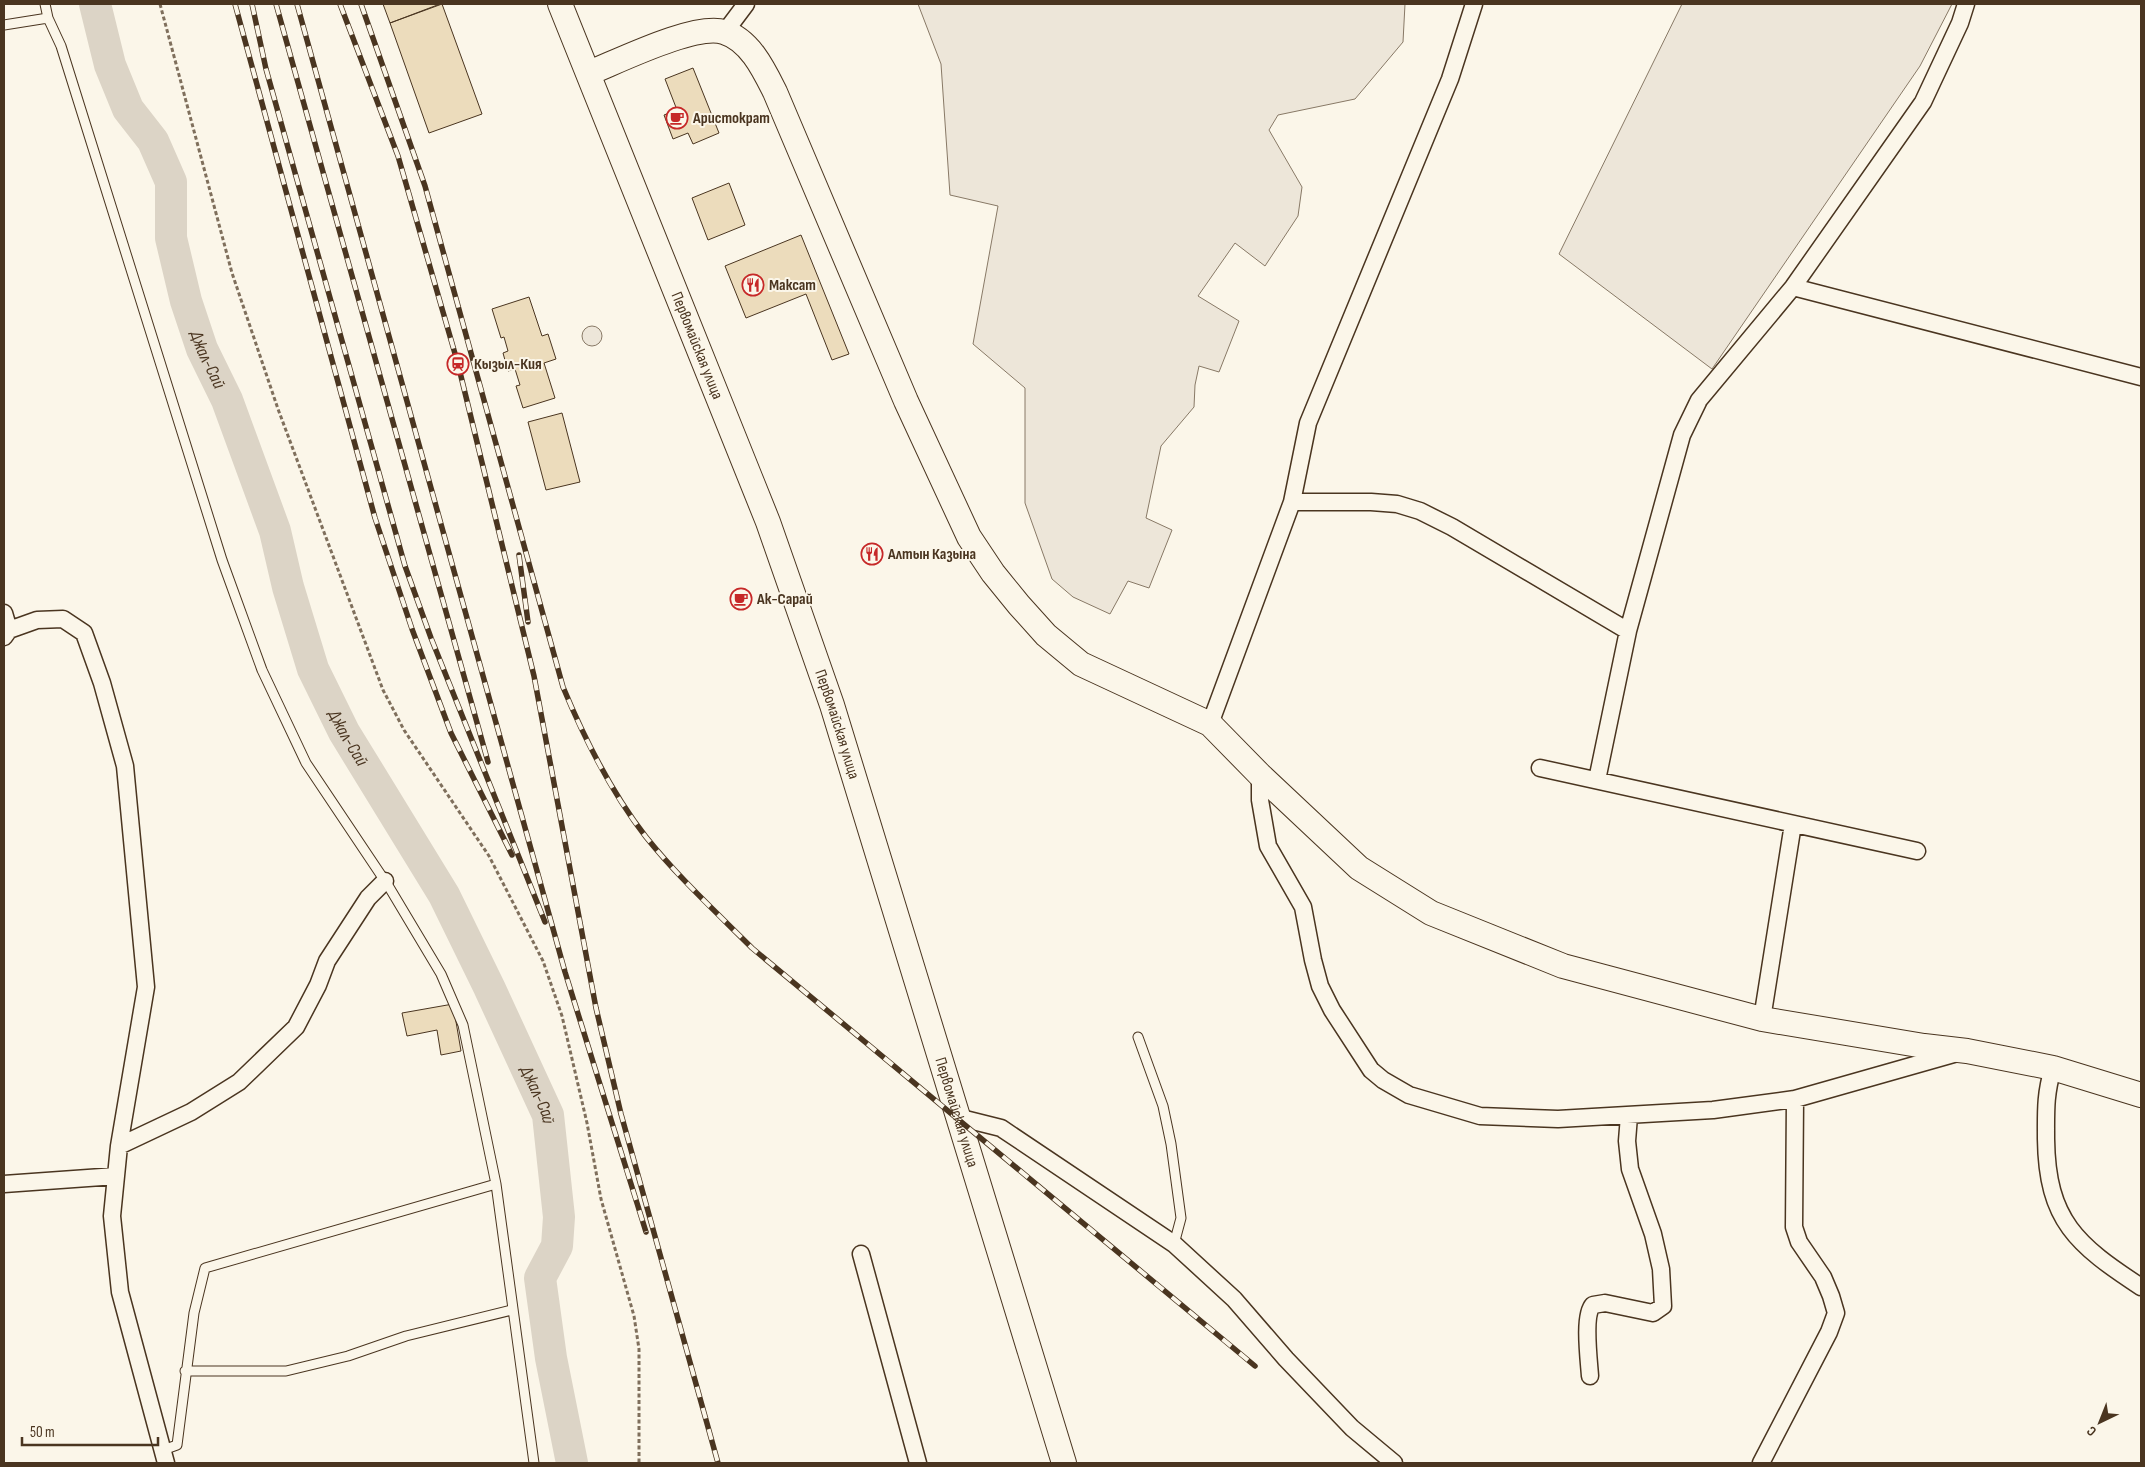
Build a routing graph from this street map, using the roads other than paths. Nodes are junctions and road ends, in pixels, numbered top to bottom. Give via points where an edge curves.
1 (45, 4) edge
2 (560, 4) edge
3 (746, 4) edge
4 (1474, 4) edge
5 (1966, 4) edge
6 (48, 18) junction
7 (4, 25) edge
8 (725, 32) junction
9 (589, 73) junction
10 (1793, 287) junction
11 (2141, 377) edge
12 (1292, 502) junction
13 (4, 613) edge
14 (1628, 631) junction
15 (6, 634) edge
16 (1210, 724) junction
17 (1540, 768) dead end
18 (1260, 775) junction
19 (1597, 780) junction
20 (1793, 824) junction
21 (1917, 851) dead end
22 (385, 881) junction
23 (1762, 1019) junction
24 (1138, 1037) dead end
25 (1923, 1055) junction
26 (2053, 1068) junction
27 (2141, 1095) edge
28 (1795, 1099) junction
29 (1629, 1116) junction
30 (957, 1117) junction
31 (119, 1146) junction
32 (116, 1176) junction
33 (4, 1184) edge
34 (496, 1184) junction
35 (1174, 1244) junction
36 (861, 1254) dead end
37 (2141, 1287) edge
38 (512, 1310) junction
39 (185, 1371) junction
40 (1590, 1376) dead end
41 (165, 1457) edge
42 (534, 1463) edge
43 (918, 1463) edge
44 (1064, 1463) edge
45 (1394, 1463) edge
46 (1761, 1463) edge

1 - 6 lane
2 - 9 street, Первомайская улица
3 - 8 street
4 - 12 street via 1450,78 1308,423
5 - 10 street via 1924,102
6 - 7 lane
6 - 22 lane via 61,46 222,560 262,670 306,763
8 - 9 street via 700,30
8 - 16 street via 751,52 775,92 906,401 969,537 993,573 1046,635 1080,664
9 - 30 street, Первомайская улица via 768,522 832,705
10 - 11 street
10 - 14 street via 1699,400 1682,435
12 - 14 street via 1371,502 1397,504 1420,511
12 - 16 street
13 - 15 street
14 - 19 street
15 - 31 street via 37,620 63,619 84,633 125,766 146,987
16 - 18 street
17 - 19 street
18 - 23 street via 1359,868 1430,913 1564,966
18 - 29 street via 1260,800 1268,846 1303,907 1320,986 1372,1070 1409,1094 1480,1116 1558,1119
19 - 20 street
20 - 21 street
20 - 23 street
22 - 31 street via 368,898 326,961 296,1027 240,1082 191,1112
22 - 34 lane via 442,974 463,1024
23 - 25 street
24 - 35 lane via 1163,1106 1171,1144 1180,1218
25 - 26 street via 1967,1051
25 - 28 street
26 - 27 street
26 - 37 street via 2046,1094 2046,1162 2051,1190 2061,1217 2113,1268
28 - 29 street via 1713,1110
28 - 46 street via 1794,1227 1799,1242 1823,1277 1836,1313
29 - 40 street via 1630,1169 1662,1269 1664,1306 1653,1313 1605,1303 1593,1304 1588,1324
30 - 35 street via 1001,1128
30 - 44 street, Первомайская улица
31 - 32 street
32 - 33 street
32 - 41 street via 112,1216 120,1292
34 - 38 lane
34 - 39 lane via 205,1268
35 - 45 street via 1234,1299 1352,1428
36 - 43 street
38 - 39 lane via 406,1336 348,1356 286,1371
38 - 42 lane
39 - 41 lane via 177,1445

